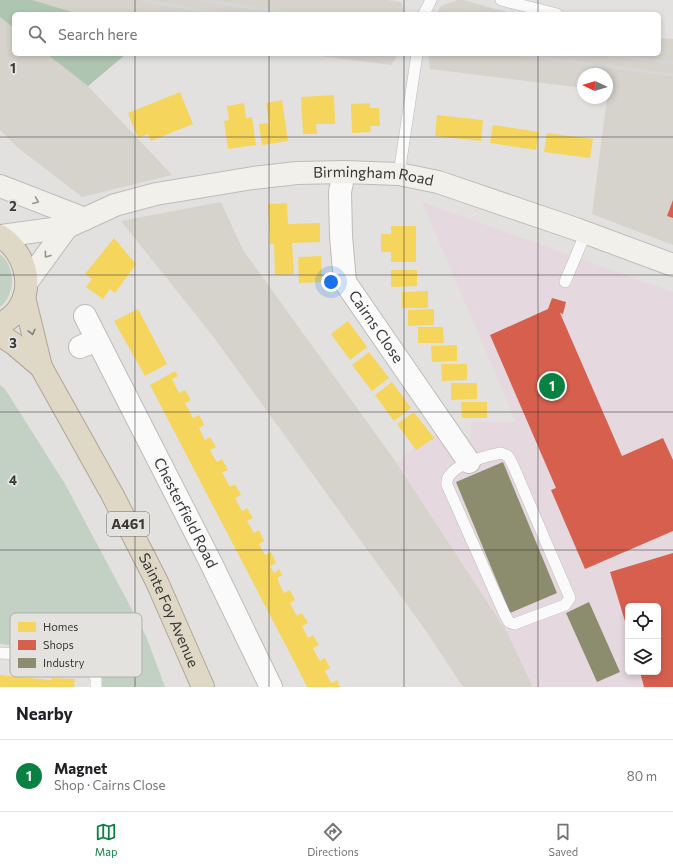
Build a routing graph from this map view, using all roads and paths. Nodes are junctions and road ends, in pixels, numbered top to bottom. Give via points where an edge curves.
1 (431, 0) edge
2 (501, 0) edge
3 (425, 12) edge
4 (549, 12) edge
5 (417, 56) edge
6 (344, 172) junction
7 (399, 174) junction
8 (0, 186) edge
9 (76, 223) junction
10 (586, 232) junction
11 (1, 236) edge
12 (673, 265) edge
13 (566, 282) dead end
14 (25, 289) junction
15 (85, 316) dead end
16 (0, 324) edge
17 (0, 335) edge
18 (40, 367) junction
19 (469, 462) junction
20 (0, 653) edge
21 (10, 654) edge
22 (95, 677) edge
23 (96, 687) edge
24 (203, 687) edge
25 (270, 687) edge

1 - 3 lane
2 - 4 lane
5 - 7 lane
6 - 7 street, Birmingham Road
6 - 9 street, Birmingham Road via 298,173 253,178 156,194 115,205
6 - 19 street, Cairns Close via 340,192 345,282
7 - 10 street, Birmingham Road via 438,182
8 -> 9 street
9 - 11 street, Birmingham Road
9 -> 14 street, Birmingham Road
10 - 12 street, Birmingham Road
10 - 13 lane
11 - 14 highway, Sainte Foy Avenue via 20,256 25,268
14 - 16 highway via 15,311
14 -> 18 highway, Sainte Foy Avenue / A461
15 - 25 street, Chesterfield Road via 88,344 210,561
17 - 18 highway, Sainte Foy Avenue / A461
18 - 24 highway, Sainte Foy Avenue / A461 via 112,494 156,582
19 - 19 lane via 448,475 446,485 509,622 514,624 565,605 570,598 508,456 501,453
20 - 21 lane
22 - 23 lane

